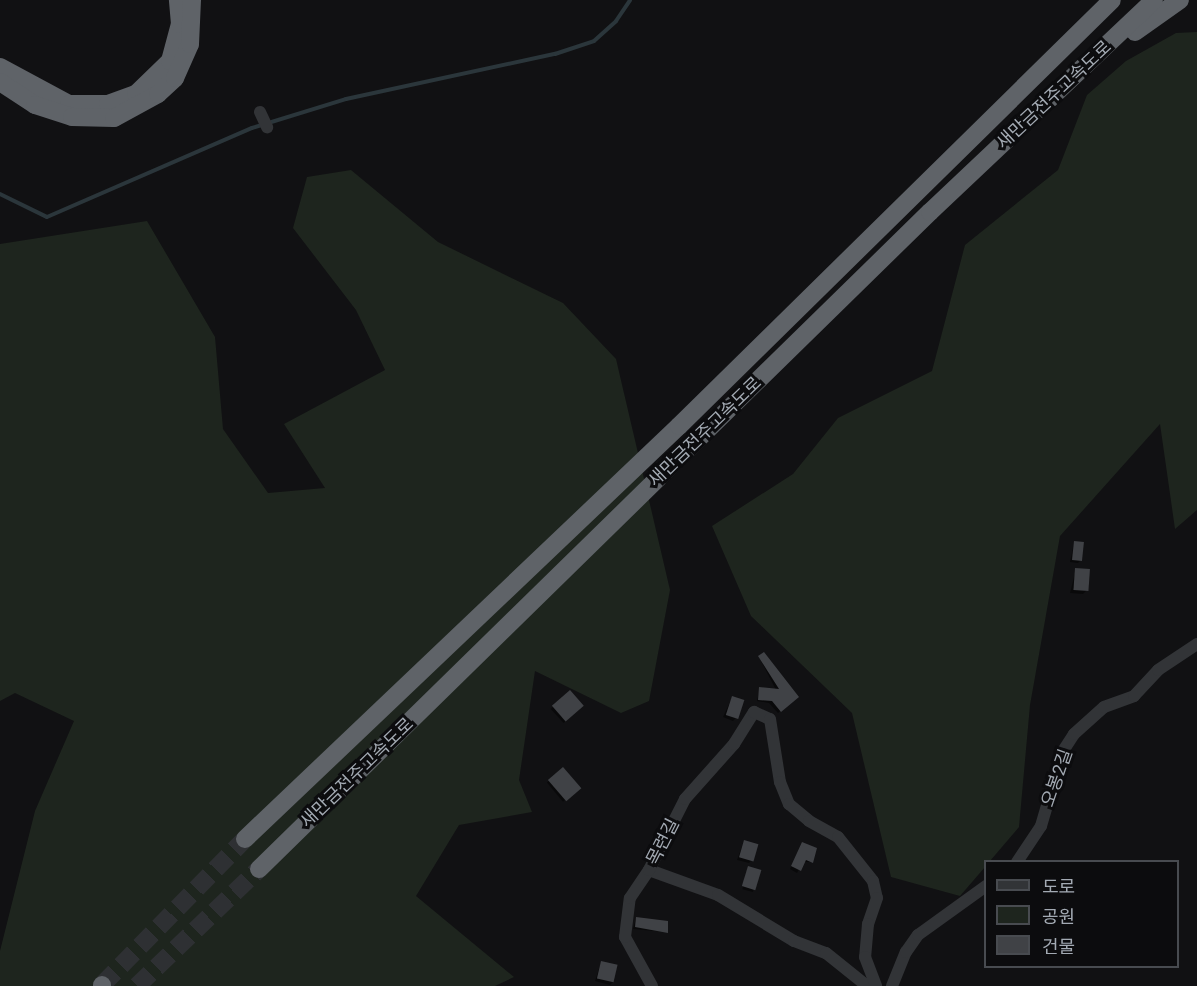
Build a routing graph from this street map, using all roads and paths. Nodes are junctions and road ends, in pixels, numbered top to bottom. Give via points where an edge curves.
1 (178, 0) edge
2 (192, 0) edge
3 (1112, 0) edge
4 (1154, 0) edge
5 (1180, 0) edge
6 (1093, 59) junction
7 (0, 66) edge
8 (0, 82) edge
9 (1197, 645) edge
10 (245, 839) tunnel mouth
11 (1018, 860) edge
12 (259, 869) tunnel mouth
13 (649, 870) junction
14 (984, 887) edge
15 (652, 986) edge
16 (867, 986) edge
17 (876, 986) edge
18 (892, 986) edge

1 - 7 highway via 180,24 171,61 155,80 127,97 108,104 69,104
2 - 8 highway via 190,44 175,78 159,94 114,118 72,117 35,105
3 - 10 highway, 새만금전주고속도로 via 679,426
4 - 6 highway, 새만금전주고속도로
5 - 6 highway
6 - 12 highway, 새만금전주고속도로 via 930,212
9 - 11 street, 오봉2길 via 1158,670 1134,696 1104,707 1074,734 1063,751 1041,826
13 - 15 street, 목련길 via 630,898 625,937
13 - 16 street via 718,896 794,941 826,953
13 - 17 street, 목련길 via 685,799 734,744 754,712 770,719 780,782 789,804 838,837 873,881 877,898 868,924 864,957
14 - 18 street via 918,935

